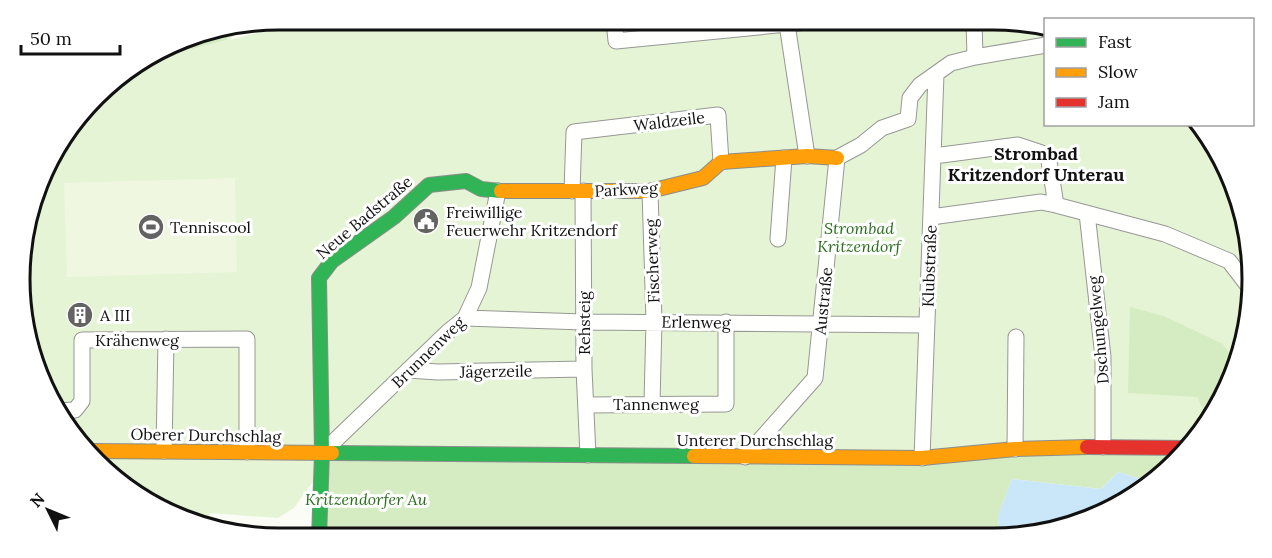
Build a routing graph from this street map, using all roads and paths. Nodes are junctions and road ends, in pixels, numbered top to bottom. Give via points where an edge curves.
1 (615, 30) edge
2 (691, 30) edge
3 (788, 30) edge
4 (974, 30) edge
5 (1044, 45) edge
6 (975, 57) junction
7 (936, 74) junction
8 (574, 132) joint
9 (807, 156) junction
10 (934, 156) junction
11 (784, 158) junction
12 (837, 158) junction
13 (721, 162) junction
14 (498, 191) junction
15 (578, 191) junction
16 (650, 191) junction
17 (1056, 205) junction
18 (1087, 213) junction
19 (931, 217) junction
20 (778, 239) dead end
21 (1242, 278) edge
22 (465, 318) junction
23 (654, 321) junction
24 (584, 322) junction
25 (726, 322) junction
26 (821, 323) junction
27 (927, 325) junction
28 (1016, 337) dead end
29 (166, 339) junction
30 (584, 369) junction
31 (408, 370) junction
32 (652, 403) junction
33 (586, 405) junction
34 (67, 410) edge
35 (1103, 447) junction
36 (1176, 448) edge
37 (1015, 449) junction
38 (99, 451) edge
39 (164, 451) junction
40 (246, 452) junction
41 (322, 453) junction
42 (588, 455) junction
43 (745, 457) junction
44 (922, 458) junction
45 (319, 528) edge

1 - 2 street via 616,41
3 - 9 street
4 - 6 street
5 - 6 street
6 - 7 street via 951,63
7 - 10 street, Klubstraße
7 - 12 street via 910,98 908,119 882,128
8 - 13 street, Waldzeile via 718,115
8 - 15 street, Rehsteig
9 - 11 street
9 - 12 street
10 - 17 street via 1018,145 1048,155
10 - 19 street, Klubstraße
11 - 13 street
11 - 20 street
12 - 26 street, Austraße
13 - 16 street, Parkweg via 704,178
14 - 15 street, Parkweg
14 - 22 street, Brunnenweg via 479,288
14 - 41 street, Neue Badstraße via 481,189 466,181 429,185 394,217 332,261 319,278
15 - 16 street, Parkweg
15 - 24 street, Rehsteig
16 - 23 street, Fischerweg
17 - 18 street
17 - 19 street via 1041,202
18 - 21 street via 1165,234 1229,261
18 - 35 street, Dschungelweg via 1103,357
19 - 27 street, Klubstraße
22 - 24 street, Erlenweg
22 - 31 street, Brunnenweg
23 - 24 street, Erlenweg
23 - 25 street, Erlenweg
23 - 32 street, Fischerweg
24 - 30 street, Rehsteig
25 - 26 street, Erlenweg
25 - 32 street, Tannenweg via 726,404
26 - 27 street, Erlenweg
26 - 43 street, Austraße via 815,378
27 - 44 street, Klubstraße
28 - 37 street
29 - 34 street, Krähenweg via 82,340 82,401 75,410
29 - 39 street
29 - 40 street, Krähenweg via 247,339
30 - 31 street, Jägerzeile
30 - 33 street, Rehsteig
31 - 41 street, Brunnenweg
32 - 33 street, Tannenweg
33 - 42 street, Rehsteig
35 - 36 street, Unterer Durchschlag
35 - 37 street, Unterer Durchschlag
37 - 44 street, Unterer Durchschlag
38 - 39 street, Oberer Durchschlag
39 - 40 street, Oberer Durchschlag
40 - 41 street, Oberer Durchschlag
41 - 42 street, Unterer Durchschlag
41 - 45 street, Neue Badstraße
42 - 43 street, Unterer Durchschlag
43 - 44 street, Unterer Durchschlag

